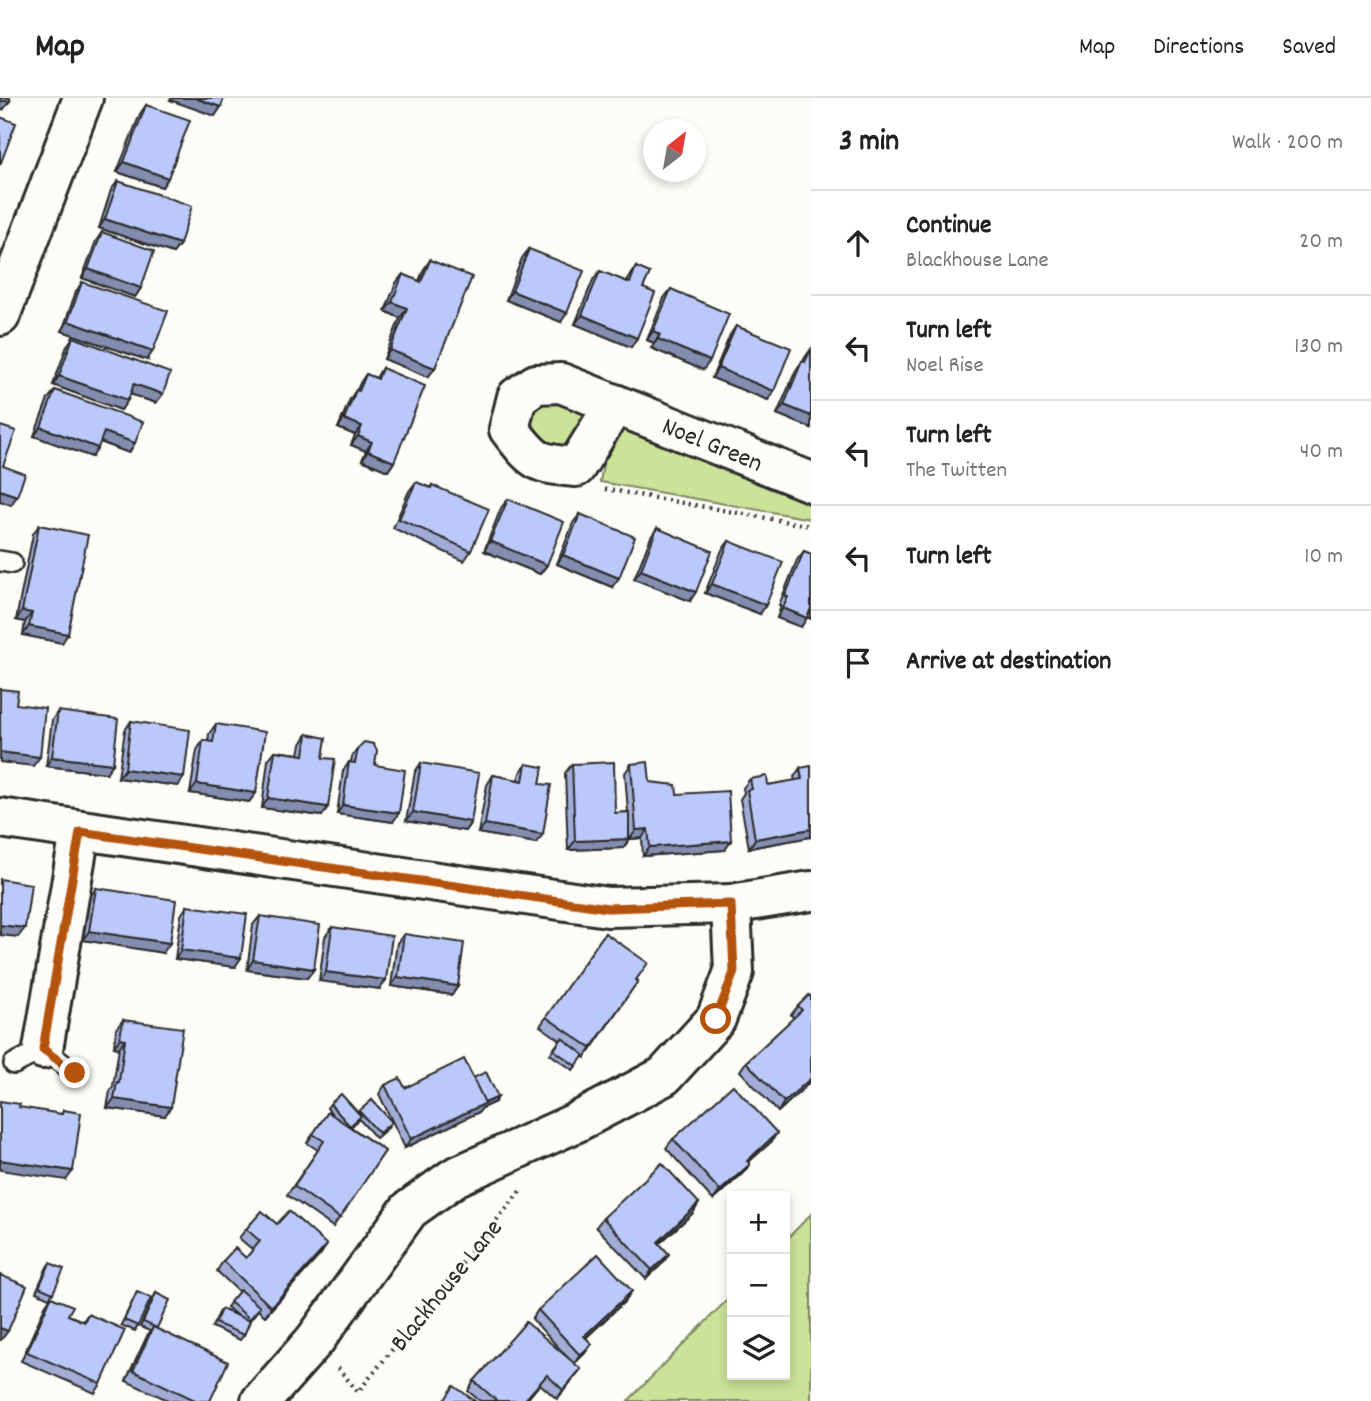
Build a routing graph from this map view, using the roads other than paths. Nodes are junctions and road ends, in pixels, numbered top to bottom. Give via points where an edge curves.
1 (83, 98) edge
2 (0, 316) edge
3 (615, 404) junction
4 (811, 482) edge
5 (0, 818) edge
6 (80, 832) junction
7 (811, 891) edge
8 (731, 904) junction
9 (29, 1057) joint
10 (75, 1073) dead end
11 (261, 1401) edge

1 - 2 street
3 - 3 street, Noel Green via 561,383 536,384 517,397 509,429 532,459 576,467
3 - 4 street, Noel Green
5 - 6 street
6 - 8 street via 608,908
6 - 9 street
7 - 8 street
8 - 11 street via 734,972 716,1019 664,1076 575,1123 455,1177 409,1210 315,1340
9 - 10 lane

